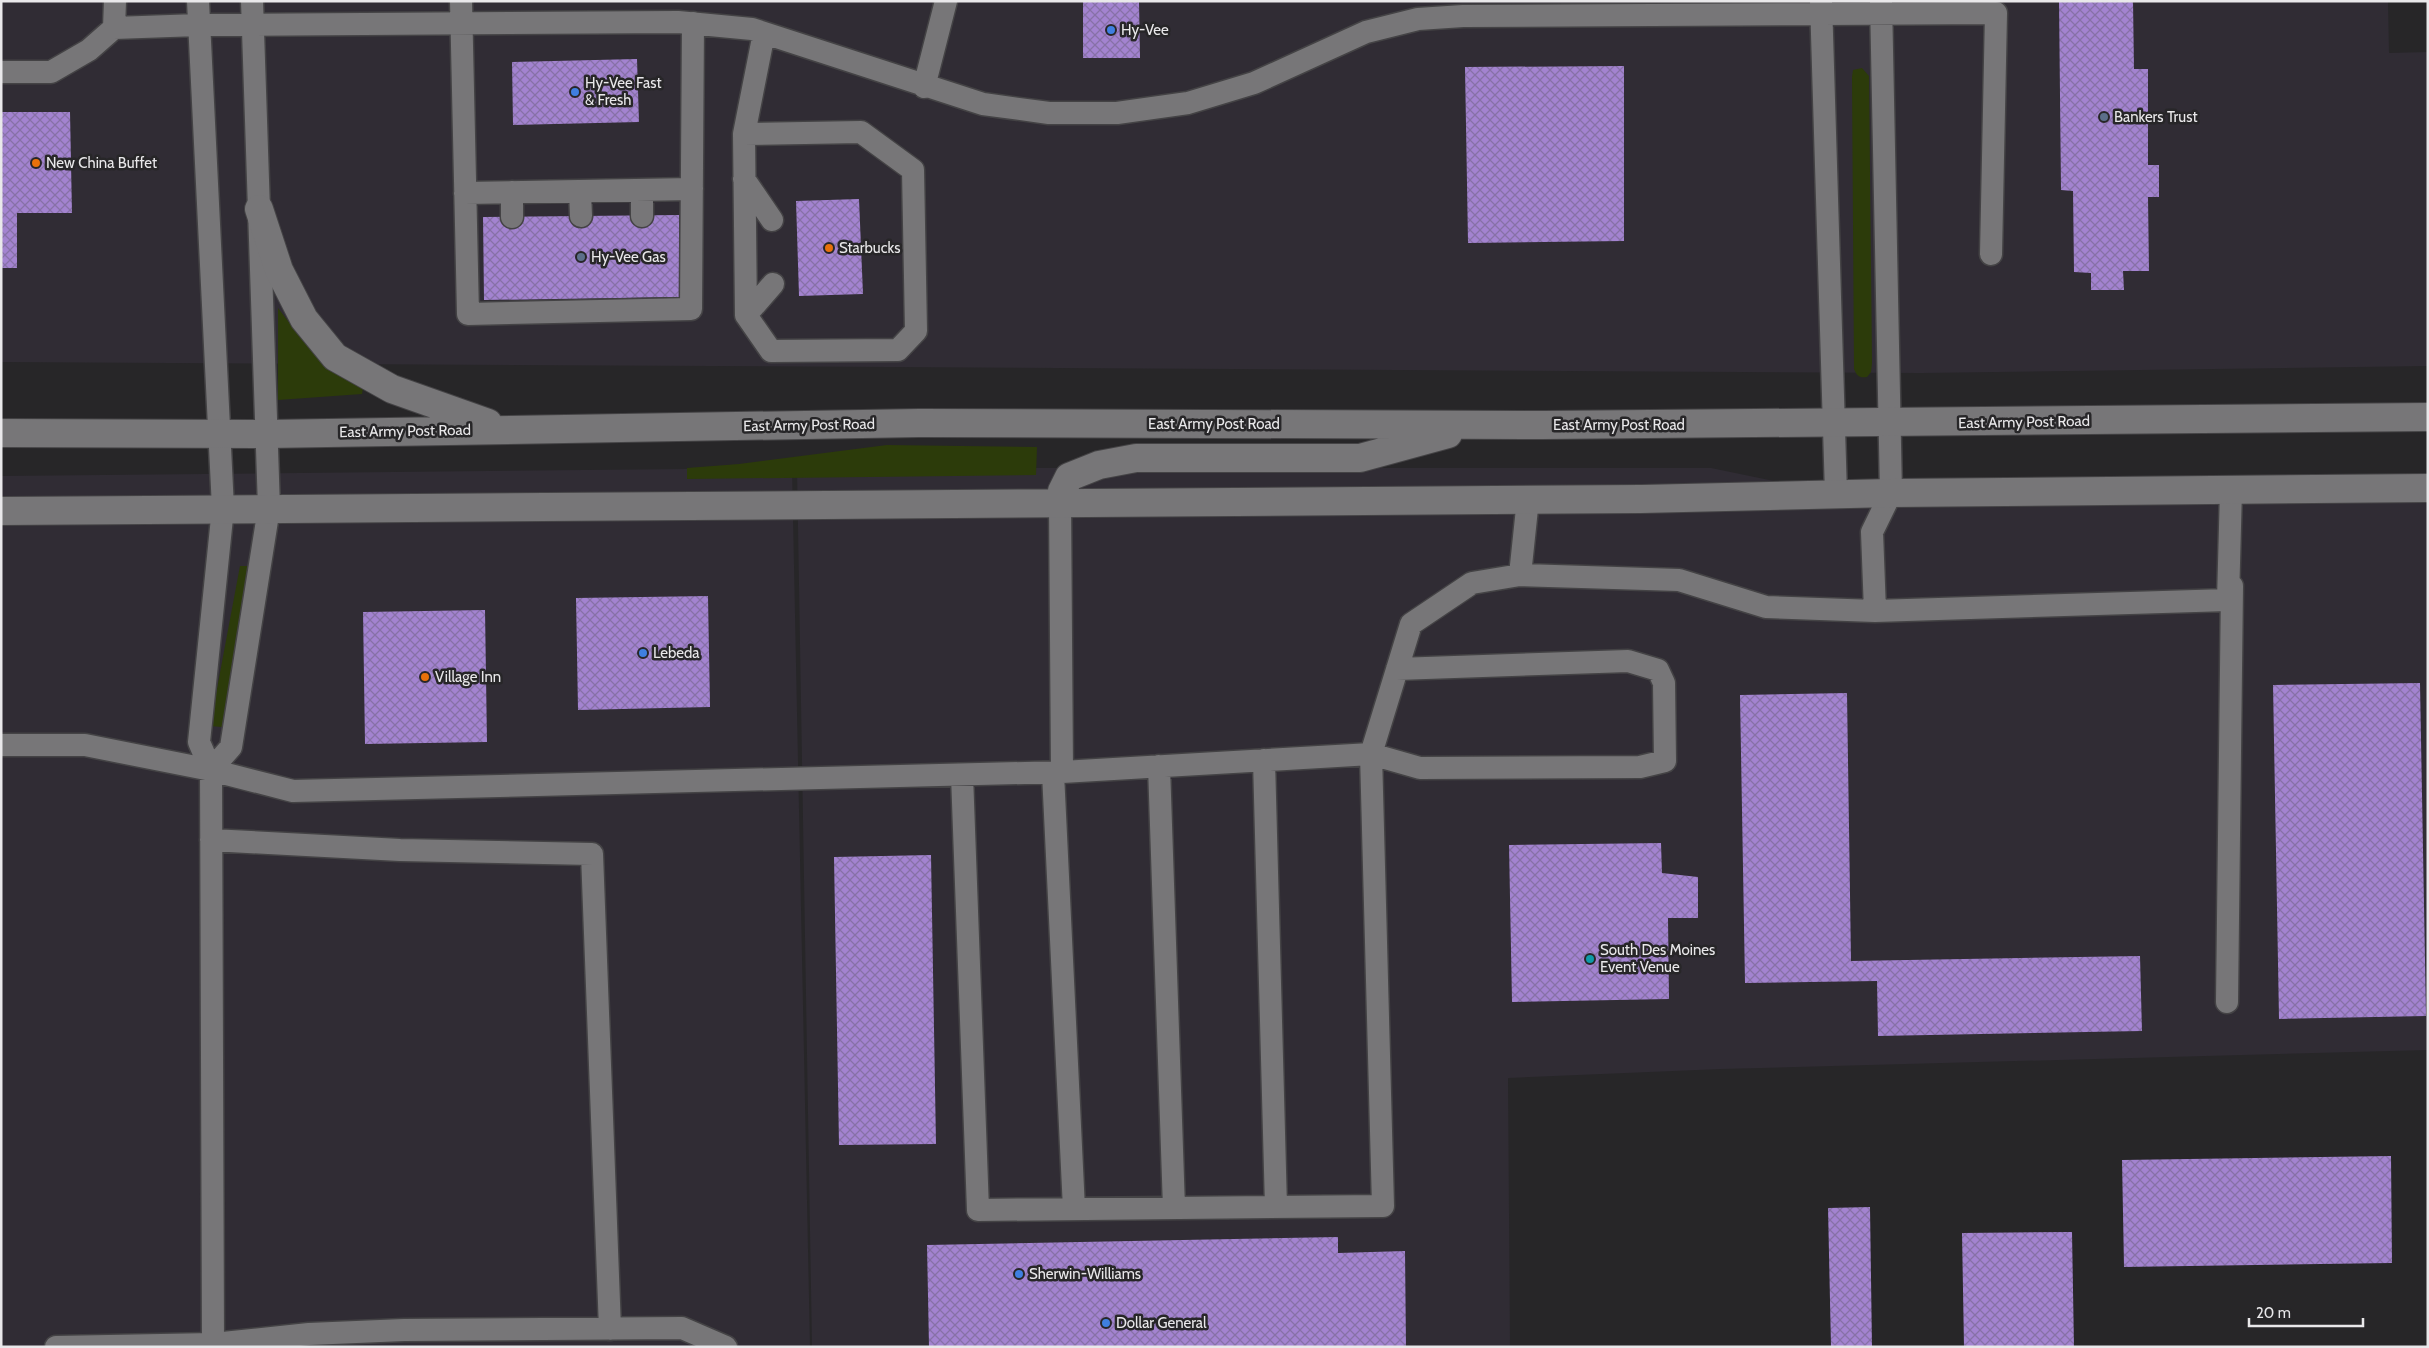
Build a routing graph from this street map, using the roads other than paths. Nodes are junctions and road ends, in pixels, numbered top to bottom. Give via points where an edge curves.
1 (115, 1) edge
2 (198, 1) edge
3 (252, 1) edge
4 (946, 1) edge
5 (1821, 8) edge
6 (1881, 8) edge
7 (1463, 9) edge
8 (461, 12) edge
9 (693, 23) junction
10 (198, 25) junction
11 (252, 25) junction
12 (114, 28) junction
13 (764, 33) junction
14 (1, 72) edge
15 (924, 87) junction
16 (744, 134) junction
17 (744, 178) junction
18 (692, 189) junction
19 (642, 190) junction
20 (580, 191) junction
21 (512, 192) junction
22 (465, 193) junction
23 (259, 209) junction
24 (512, 216) dead end
25 (580, 216) dead end
26 (642, 216) dead end
27 (772, 220) dead end
28 (1992, 254) dead end
29 (773, 284) dead end
30 (746, 314) junction
31 (2428, 417) edge
32 (1834, 423) junction
33 (1890, 424) junction
34 (1481, 425) junction
35 (506, 429) junction
36 (1, 433) edge
37 (218, 433) junction
38 (267, 434) junction
39 (2428, 488) edge
40 (2231, 490) junction
41 (1891, 493) junction
42 (1836, 494) junction
43 (1528, 499) junction
44 (1060, 502) junction
45 (223, 508) junction
46 (269, 508) junction
47 (1, 511) edge
48 (1520, 575) junction
49 (1875, 611) junction
50 (1397, 669) junction
51 (1, 745) edge
52 (1371, 754) junction
53 (1264, 760) junction
54 (1158, 766) junction
55 (211, 770) junction
56 (1058, 773) junction
57 (962, 775) junction
58 (211, 840) junction
59 (2227, 1002) dead end
60 (1276, 1207) junction
61 (1174, 1208) junction
62 (1074, 1209) junction
63 (610, 1329) junction
64 (213, 1344) junction
65 (56, 1347) edge
66 (726, 1347) edge

1 - 12 lane
2 - 10 lane
3 - 11 lane
4 - 15 lane
5 - 6 lane
5 - 7 lane
5 - 32 lane
6 - 28 lane via 1996,13
6 - 33 lane
7 - 15 lane via 1366,32 1254,83 1188,103 1117,113 1049,113 983,104
8 - 9 lane
8 - 11 lane
8 - 22 lane
9 - 13 lane
9 - 18 lane
10 - 11 lane
10 - 12 lane
10 - 37 lane
11 - 23 lane
12 - 14 lane via 89,50 51,72
13 - 15 lane
13 - 16 lane
16 - 17 lane
16 - 30 lane via 861,132 913,170 916,331 898,350 771,351
17 - 27 lane
17 - 30 lane
18 - 19 lane
18 - 22 lane via 692,309 642,304 515,306 468,314
19 - 20 lane
19 - 26 lane
20 - 21 lane
20 - 25 lane
21 - 22 lane
21 - 24 lane
23 - 35 main road via 279,270 304,319 336,357 392,389
23 - 38 lane
29 - 30 lane
31 - 33 main road, East Army Post Road
32 - 33 main road, East Army Post Road
32 - 34 main road, East Army Post Road
32 - 42 lane
33 - 41 lane
34 - 35 main road, East Army Post Road via 919,423
34 - 44 main road via 1360,458 1136,458 1099,465 1069,477
35 - 38 main road, East Army Post Road
36 - 37 main road, East Army Post Road
37 - 38 main road, East Army Post Road
37 - 45 lane
38 - 46 lane
39 - 40 main road
40 - 41 main road
40 - 49 lane via 2228,600
40 - 59 lane
41 - 42 main road
41 - 49 lane via 1872,532
42 - 43 main road
43 - 44 main road
43 - 48 lane
44 - 46 main road
44 - 56 lane
45 - 46 main road
45 - 47 main road
45 - 55 lane via 199,742
46 - 55 lane via 231,747
48 - 49 lane via 1679,580 1766,607
48 - 50 lane via 1472,583 1411,624
50 - 52 lane
50 - 52 lane via 1628,661 1658,670 1664,683 1665,761 1640,767 1420,768
51 - 55 lane via 85,745
52 - 53 lane
52 - 60 lane via 1383,1206
53 - 54 lane
53 - 60 lane
54 - 56 lane
54 - 61 lane
55 - 57 lane via 293,791
55 - 58 lane
56 - 57 lane
56 - 62 lane
57 - 62 lane via 978,1210
58 - 63 lane via 400,850 592,854
58 - 64 lane
60 - 61 lane
61 - 62 lane
63 - 64 lane via 404,1330 308,1334
63 - 66 lane via 682,1328
64 - 65 lane

